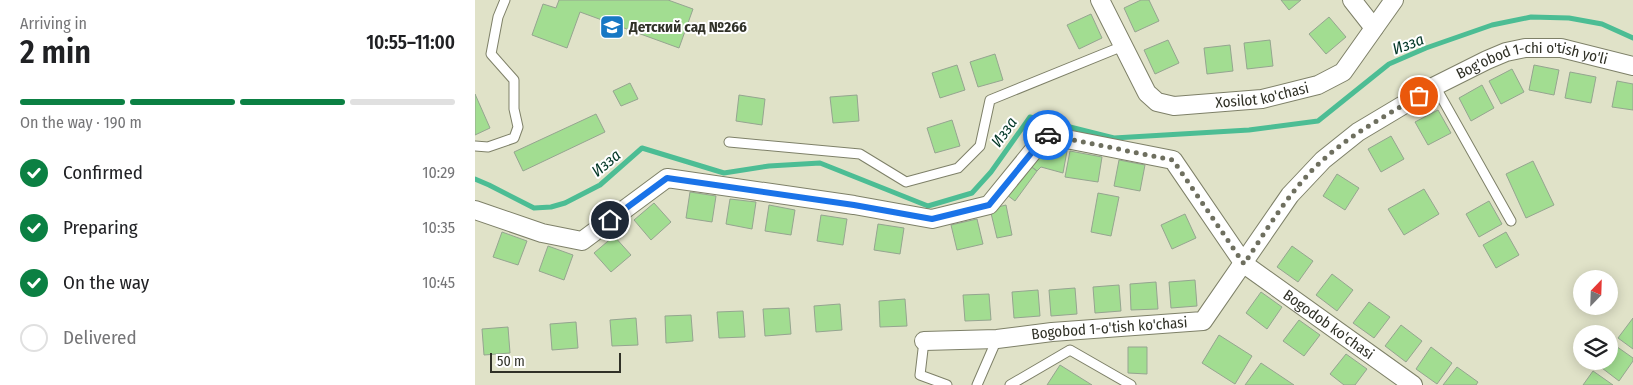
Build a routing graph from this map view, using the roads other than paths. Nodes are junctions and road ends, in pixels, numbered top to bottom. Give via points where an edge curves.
1 (505, 0) edge
2 (1100, 0) edge
3 (1352, 0) edge
4 (1394, 0) edge
5 (1374, 28) junction
6 (1123, 46) junction
7 (1633, 66) edge
8 (1435, 86) junction
9 (729, 142) dead end
10 (475, 146) edge
11 (1290, 195) joint
12 (475, 210) edge
13 (1511, 221) dead end
14 (1244, 264) junction
15 (997, 339) junction
16 (924, 341) joint
17 (947, 385) edge
18 (977, 385) edge
19 (1010, 385) edge
20 (1131, 385) edge
21 (1413, 385) edge

1 - 10 lane via 498,17 491,54 514,80 518,128 514,138 488,147
2 - 6 street, Xosilot ko'chasi
3 - 5 street
4 - 5 street, Xosilot ko'chasi
5 - 6 street, Xosilot ko'chasi via 1343,72 1318,85 1262,99 1174,106 1157,102 1147,93
6 - 9 lane via 990,100 980,146 958,168 906,182 860,154
7 - 8 street, Bog'obod 1-chi o'tish yo'li via 1561,48 1525,48 1487,60
8 - 11 street, Bog'obod 1-chi o'tish yo'li via 1359,132 1323,160
8 - 13 lane
11 - 14 street, Bogobod 1-o'tish ko'chasi
12 - 14 street via 542,234 581,241 667,178 932,219 989,205 1046,135 1173,160
14 - 15 street, Bogobod 1-o'tish ko'chasi via 1203,321
14 - 21 street, Bogodob ko'chasi
15 - 16 street, Bogobod 1-o'tish ko'chasi
15 - 18 lane
16 - 17 lane via 920,375
19 - 20 lane via 1070,350

